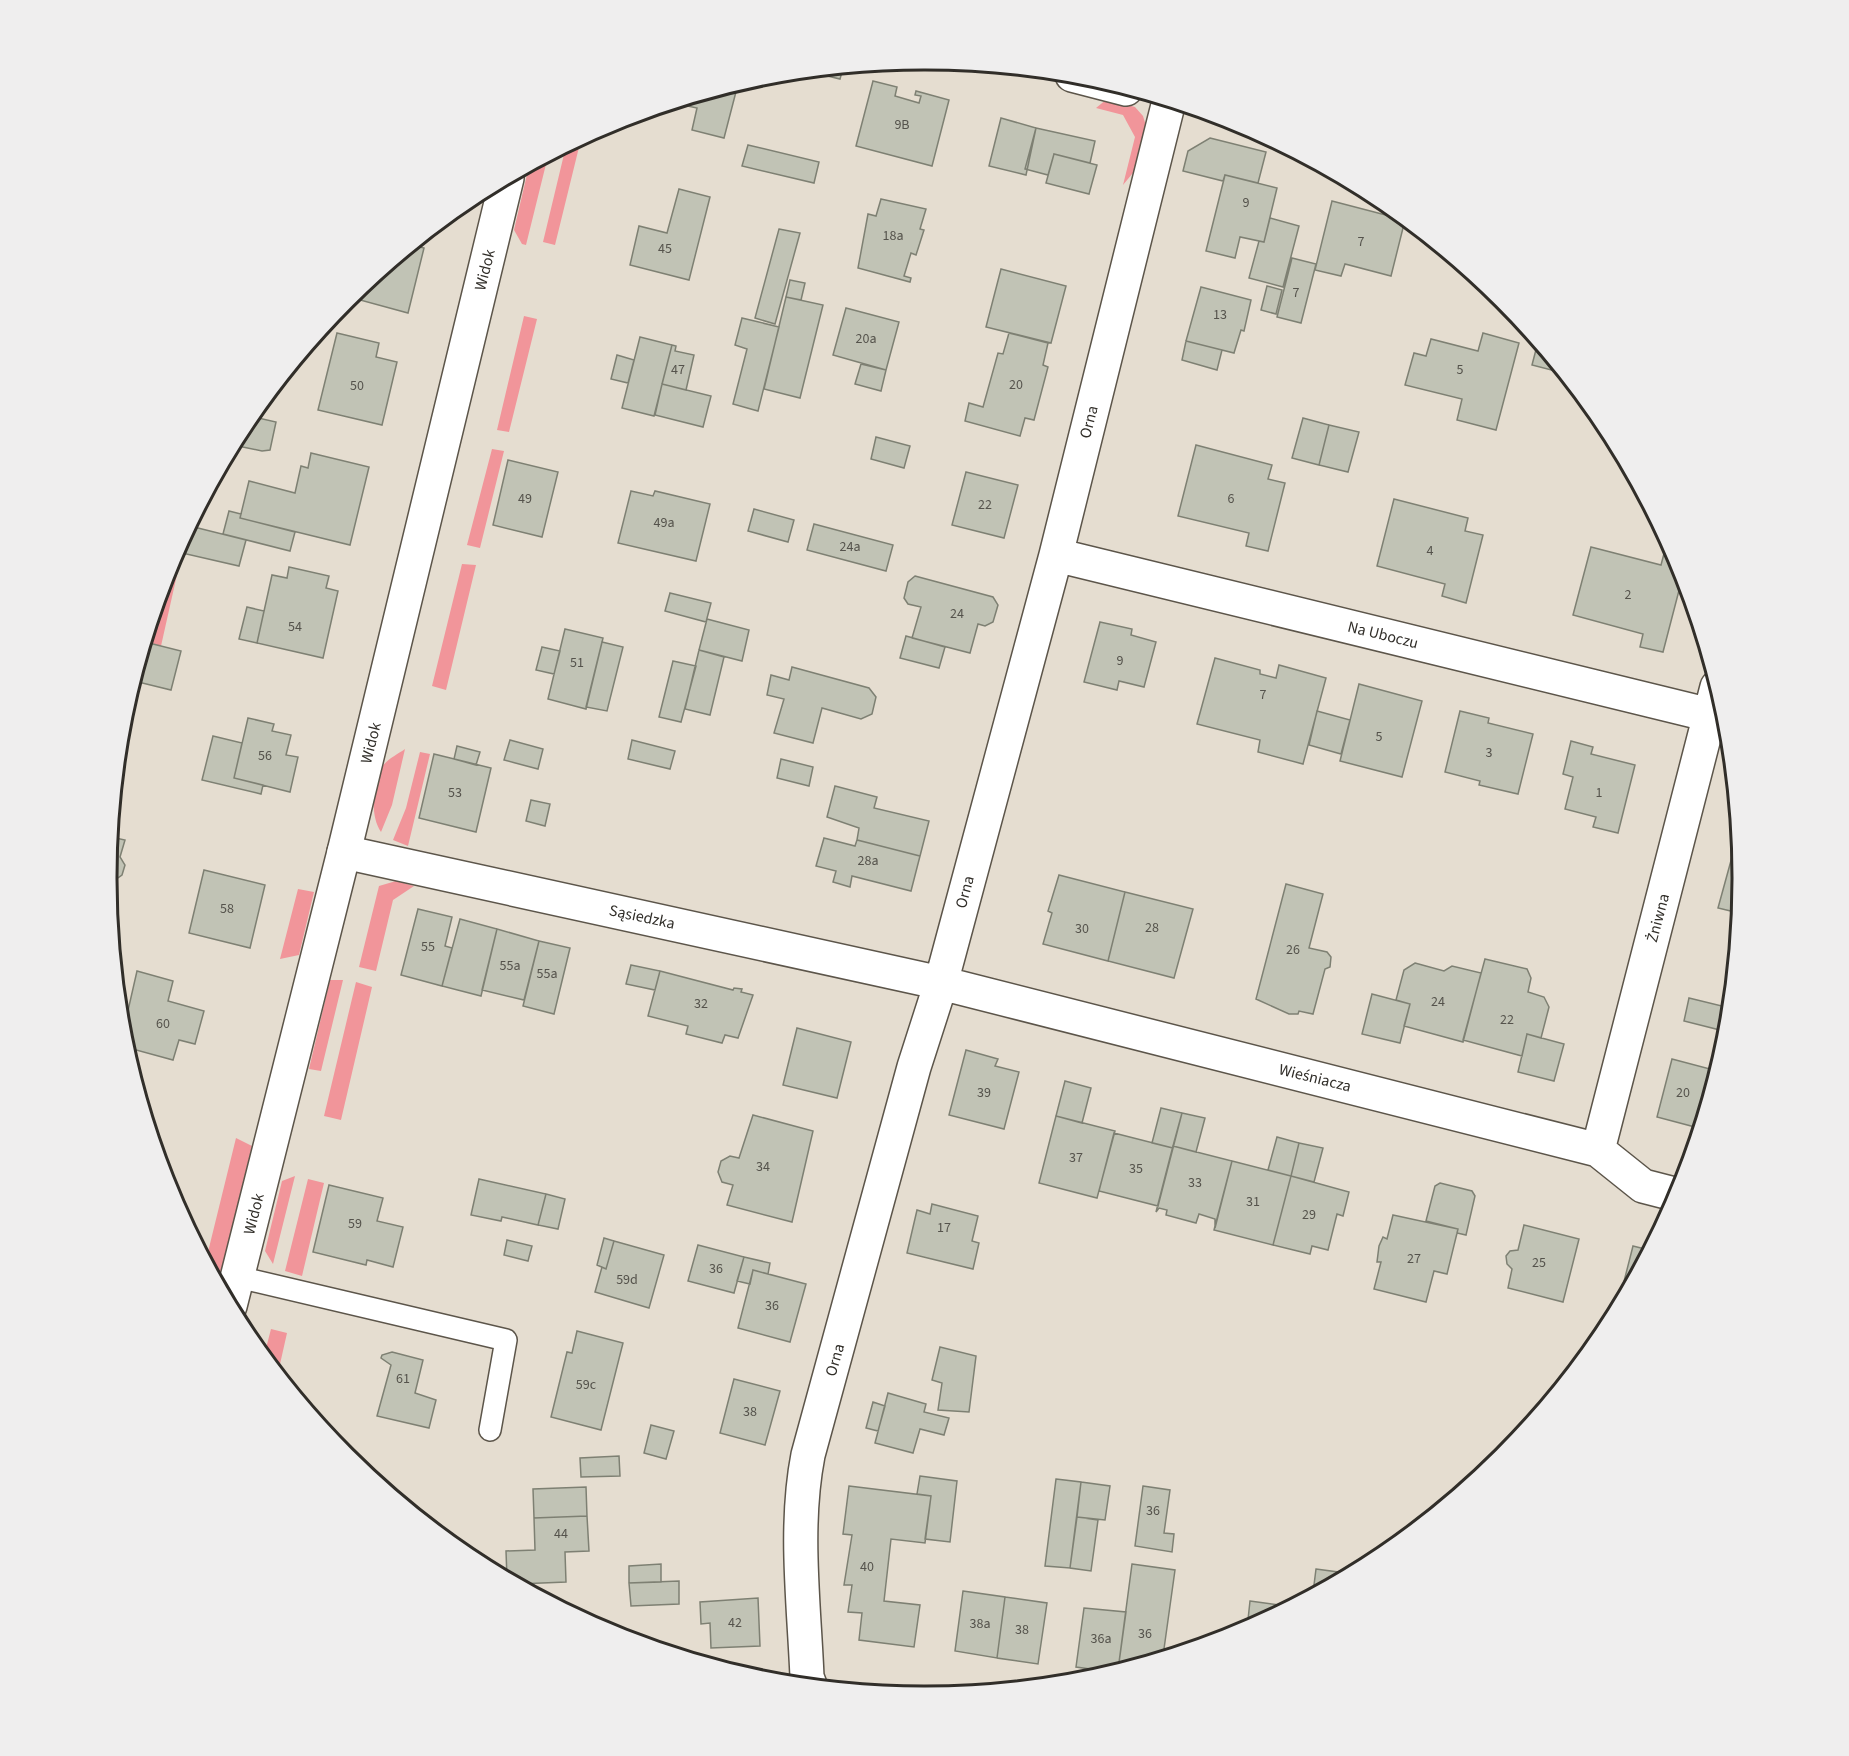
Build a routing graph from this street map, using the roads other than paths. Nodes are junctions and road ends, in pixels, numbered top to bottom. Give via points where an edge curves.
1 (1166, 108) edge
2 (504, 189) edge
3 (1056, 555) junction
4 (1711, 700) edge
5 (1713, 706) edge
6 (344, 852) junction
7 (941, 983) junction
8 (1598, 1150) junction
9 (1668, 1193) edge
10 (234, 1292) edge
11 (490, 1430) dead end
12 (807, 1677) edge

1 - 3 street, Orna
2 - 6 street, Widok
3 - 4 street, Na Uboczu
3 - 7 street, Orna
5 - 8 street, Żniwna
6 - 7 street, Sąsiedzka
6 - 10 street, Widok
7 - 8 street, Wieśniacza
7 - 12 street, Orna via 914,1067 808,1455 802,1492
8 - 9 street, Wieśniacza via 1643,1186
10 - 11 lane via 506,1340

